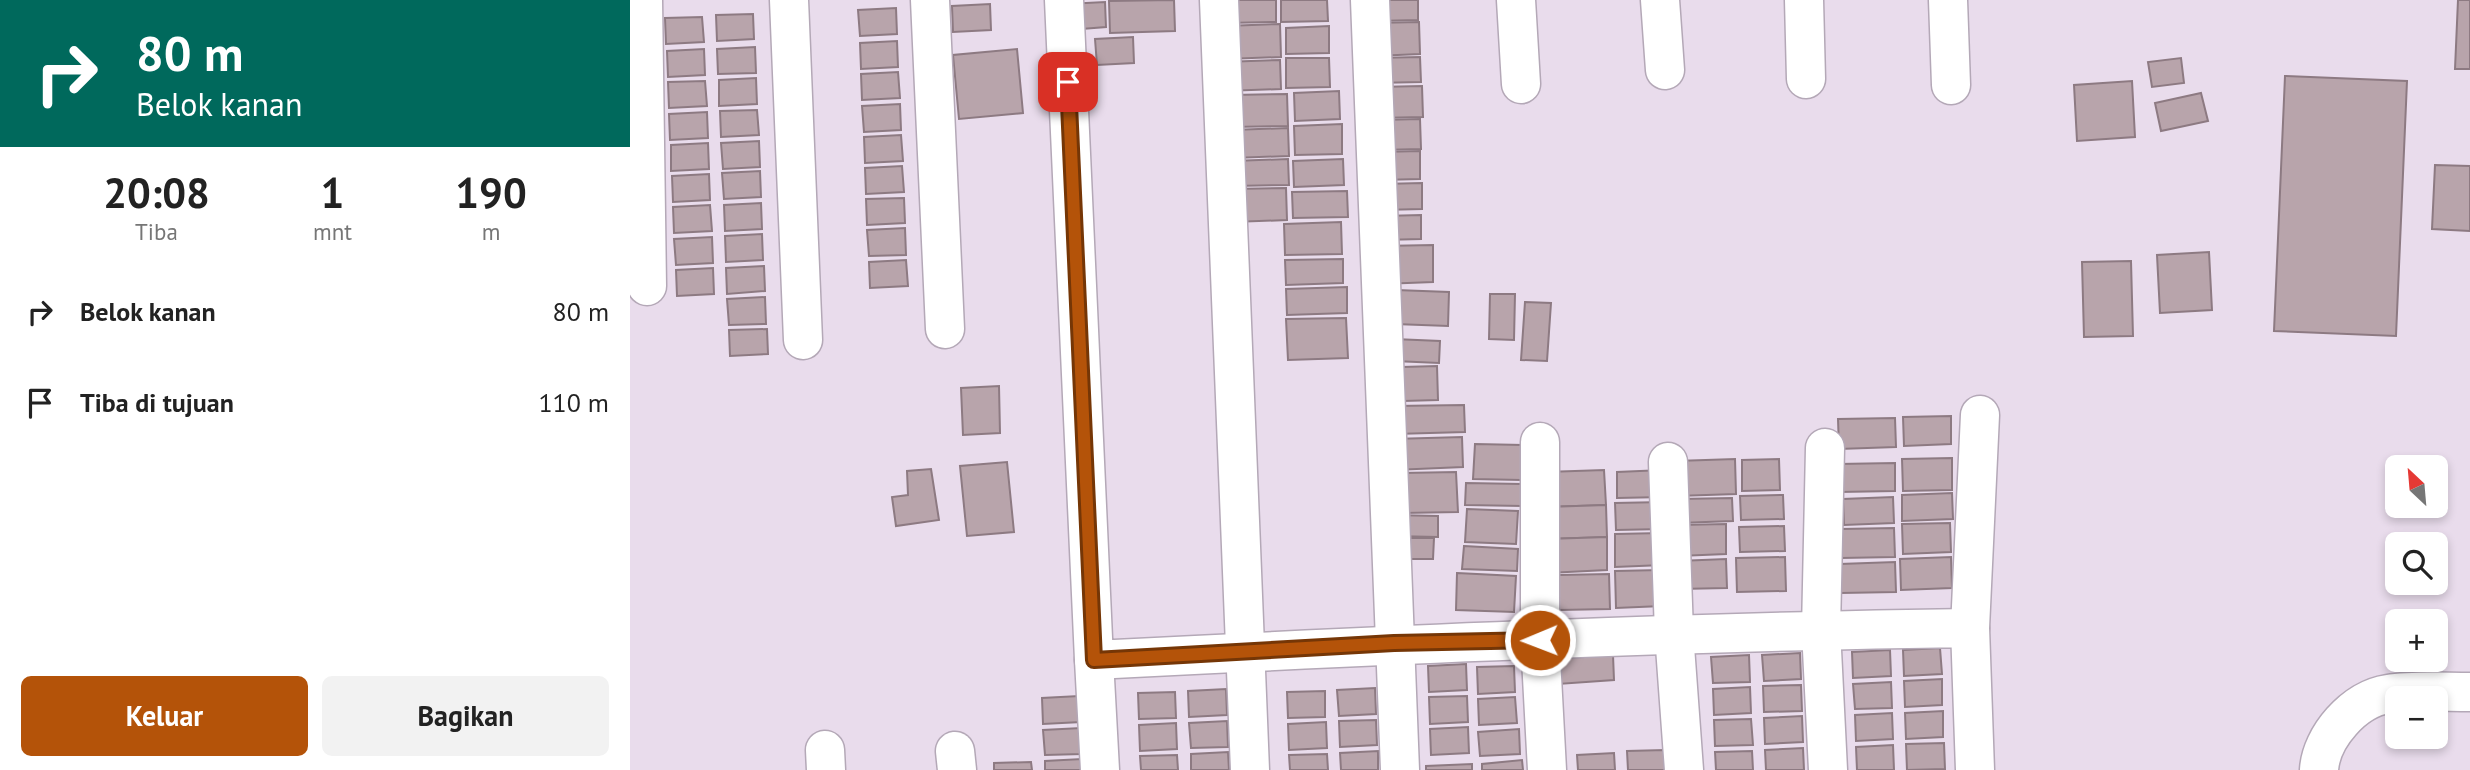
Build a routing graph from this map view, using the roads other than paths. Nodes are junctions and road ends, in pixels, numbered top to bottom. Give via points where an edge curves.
1 (643, 0) edge
2 (789, 0) edge
3 (930, 0) edge
4 (1064, 0) edge
5 (1219, 0) edge
6 (1370, 0) edge
7 (1516, 0) edge
8 (1660, 0) edge
9 (1804, 0) edge
10 (1948, 0) edge
11 (1665, 70) dead end
12 (1806, 79) dead end
13 (1521, 84) dead end
14 (1951, 85) dead end
15 (647, 286) dead end
16 (945, 329) dead end
17 (803, 340) dead end
18 (1980, 415) dead end
19 (1540, 442) dead end
20 (1825, 448) dead end
21 (1668, 462) dead end
22 (1970, 628) junction
23 (1821, 630) junction
24 (1674, 633) junction
25 (1540, 640) junction
26 (1394, 643) junction
27 (1244, 652) junction
28 (1094, 660) junction
29 (2470, 692) edge
30 (1100, 770) edge
31 (1250, 770) edge
32 (1400, 770) edge
33 (1547, 770) edge
34 (1684, 770) edge
35 (1828, 770) edge
36 (1975, 770) edge
37 (2319, 770) edge

1 - 15 street
2 - 17 street
3 - 16 street
4 - 28 street
5 - 27 street
6 - 26 street
7 - 13 street
8 - 11 street
9 - 12 street
10 - 14 street
18 - 22 street
19 - 25 street
20 - 23 street
21 - 24 street
22 - 23 street
22 - 36 street
23 - 24 street
23 - 35 street
24 - 25 street
24 - 34 street
25 - 26 street
25 - 33 street
26 - 27 street
26 - 32 street
27 - 28 street
27 - 31 street
28 - 30 street
29 - 37 street via 2385,694 2359,708 2327,739

